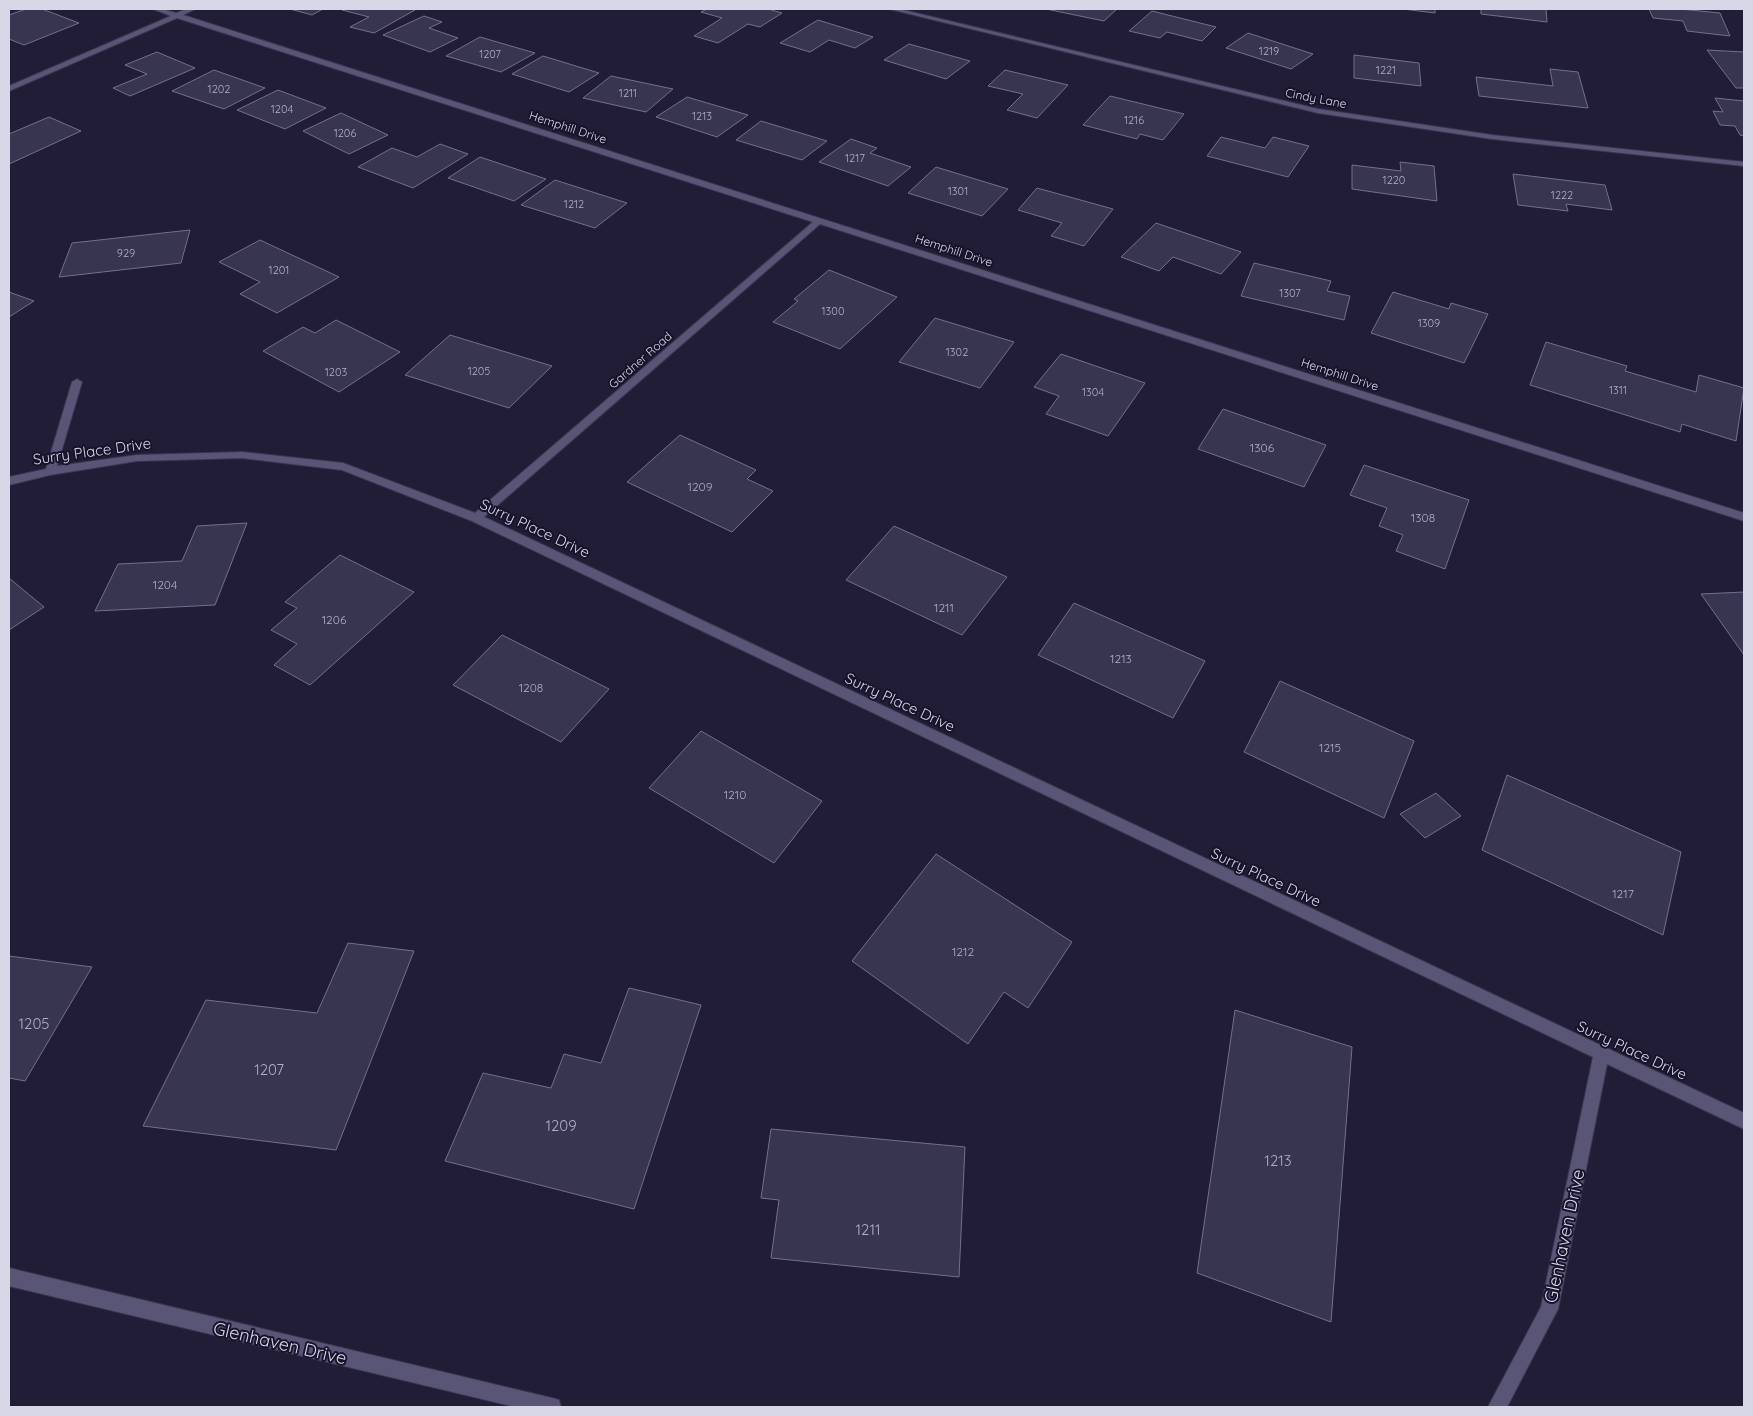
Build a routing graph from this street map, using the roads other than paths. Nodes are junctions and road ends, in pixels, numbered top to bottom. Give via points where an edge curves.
1 (156, 9) edge
2 (192, 9) edge
3 (892, 9) edge
4 (177, 16) junction
5 (9, 89) edge
6 (1744, 164) edge
7 (820, 220) junction
8 (77, 382) dead end
9 (50, 471) junction
10 (9, 482) edge
11 (1744, 517) edge
12 (476, 518) junction
13 (1601, 1054) junction
14 (1744, 1121) edge
15 (9, 1277) edge
16 (552, 1407) edge
17 (1497, 1407) edge

1 - 4 street, Hemphill Drive
2 - 4 street
3 - 6 street, Cindy Lane via 1318,111 1492,137
4 - 5 street
4 - 7 street, Hemphill Drive
7 - 11 street, Hemphill Drive
7 - 12 street, Gardner Road
8 - 9 street
9 - 10 street, Surry Place Drive
9 - 12 street, Surry Place Drive via 137,458 242,455 343,467
12 - 13 street, Surry Place Drive
13 - 14 street, Surry Place Drive
13 - 17 street, Glenhaven Drive via 1549,1310
15 - 16 street, Glenhaven Drive

